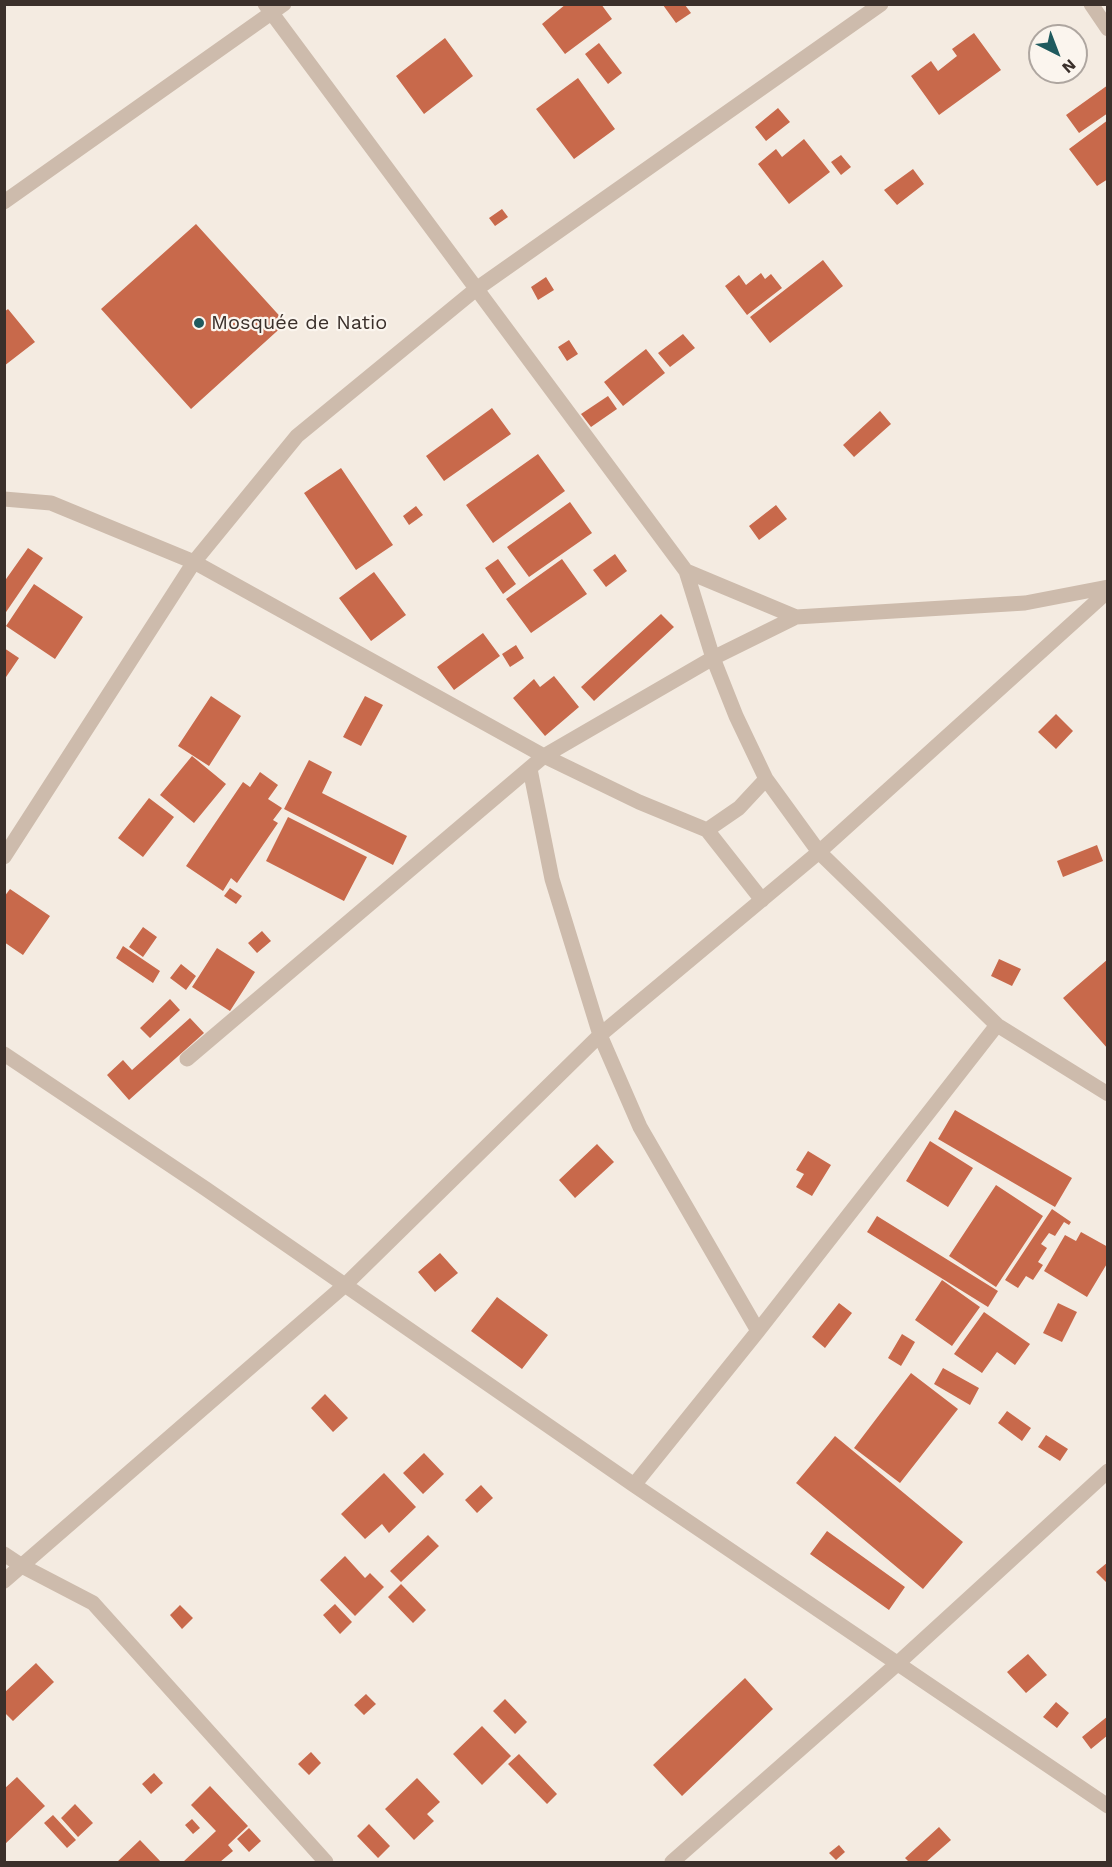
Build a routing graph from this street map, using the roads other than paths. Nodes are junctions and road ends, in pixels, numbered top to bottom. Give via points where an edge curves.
1 (284, 4) edge
2 (881, 4) edge
3 (1091, 4) edge
4 (268, 9) edge
5 (1107, 28) edge
6 (4, 202) edge
7 (475, 290) junction
8 (4, 499) edge
9 (194, 562) junction
10 (686, 571) junction
11 (1107, 589) edge
12 (796, 617) junction
13 (713, 658) junction
14 (544, 756) junction
15 (530, 769) junction
16 (766, 779) junction
17 (707, 830) junction
18 (819, 852) junction
19 (4, 857) edge
20 (762, 900) junction
21 (996, 1025) junction
22 (600, 1035) junction
23 (4, 1054) edge
24 (187, 1059) dead end
25 (1107, 1094) edge
26 (345, 1285) junction
27 (758, 1331) junction
28 (1107, 1471) edge
29 (634, 1485) junction
30 (4, 1554) edge
31 (22, 1566) junction
32 (4, 1581) edge
33 (897, 1664) junction
34 (1107, 1806) edge
35 (326, 1863) edge
36 (672, 1863) edge

1 - 4 street
2 - 7 street
3 - 5 street
4 - 6 street
4 - 7 street
7 - 9 street via 297,436
7 - 10 street
8 - 9 street via 51,503
9 - 14 street
9 - 19 street
10 - 12 street
10 - 13 street
11 - 12 street via 1025,603
11 - 18 street
12 - 13 street
13 - 14 street
13 - 16 street
14 - 15 street
14 - 17 street
15 - 22 street via 552,879
15 - 24 street
16 - 17 street via 739,808
16 - 18 street
17 - 20 street
18 - 20 street
18 - 21 street
20 - 22 street
21 - 25 street
21 - 27 street
22 - 26 street
22 - 27 street via 640,1127
23 - 26 street
26 - 29 street
26 - 31 street
27 - 29 street
28 - 33 street
29 - 33 street
30 - 31 street
31 - 32 street
31 - 35 street via 93,1603
33 - 34 street
33 - 36 street

